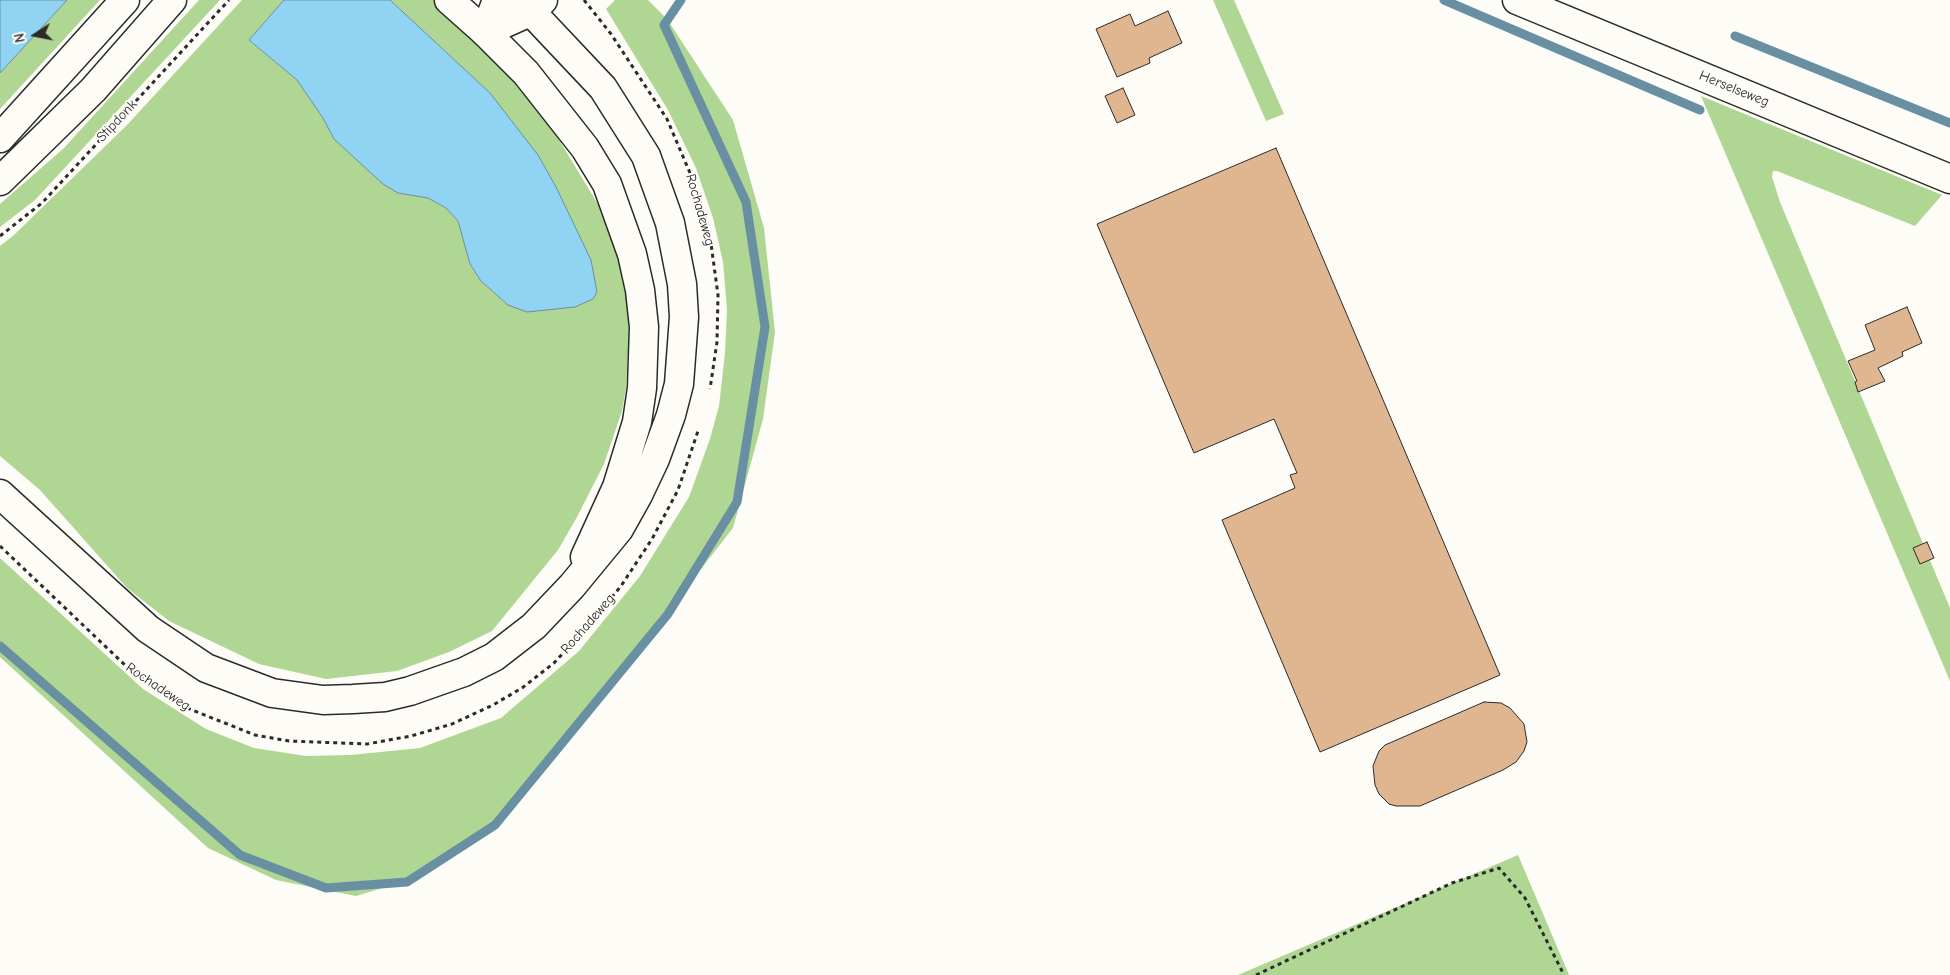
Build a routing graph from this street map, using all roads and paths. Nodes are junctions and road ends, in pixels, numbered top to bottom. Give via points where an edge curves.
1 (125, 0) edge
2 (172, 0) edge
3 (229, 0) edge
4 (449, 0) edge
5 (497, 0) edge
6 (584, 0) edge
7 (1518, 0) edge
8 (532, 4) edge
9 (486, 32) junction
10 (0, 138) edge
11 (1950, 179) edge
12 (0, 181) edge
13 (0, 236) edge
14 (708, 393) dead end
15 (701, 422) dead end
16 (0, 494) edge
17 (0, 546) edge
18 (572, 586) junction
19 (1256, 975) edge
20 (1564, 975) edge

1 - 10 main road
2 - 12 main road via 93,90
3 - 13 path, Stipdonk via 42,202
4 - 9 main road
5 - 9 main road
6 - 14 path, Rochadeweg via 612,34 667,119 709,229 718,295 717,342
7 - 11 main road, Herselseweg
8 - 9 main road
8 - 18 main road via 603,88 646,156 670,224 682,284 684,317 679,384 655,460 619,529
9 - 18 main road via 544,94 594,162 620,216 640,290 644,357 637,422 617,486
15 - 17 path, Rochadeweg via 678,490 652,539 621,586 554,663 493,705 452,724 402,738 367,744 289,741 255,735 187,708 126,666
16 - 18 main road via 148,629 206,668 272,693 323,700 361,699 385,697 437,682 494,657 534,626
19 - 20 path via 1452,883 1499,868 1525,898

